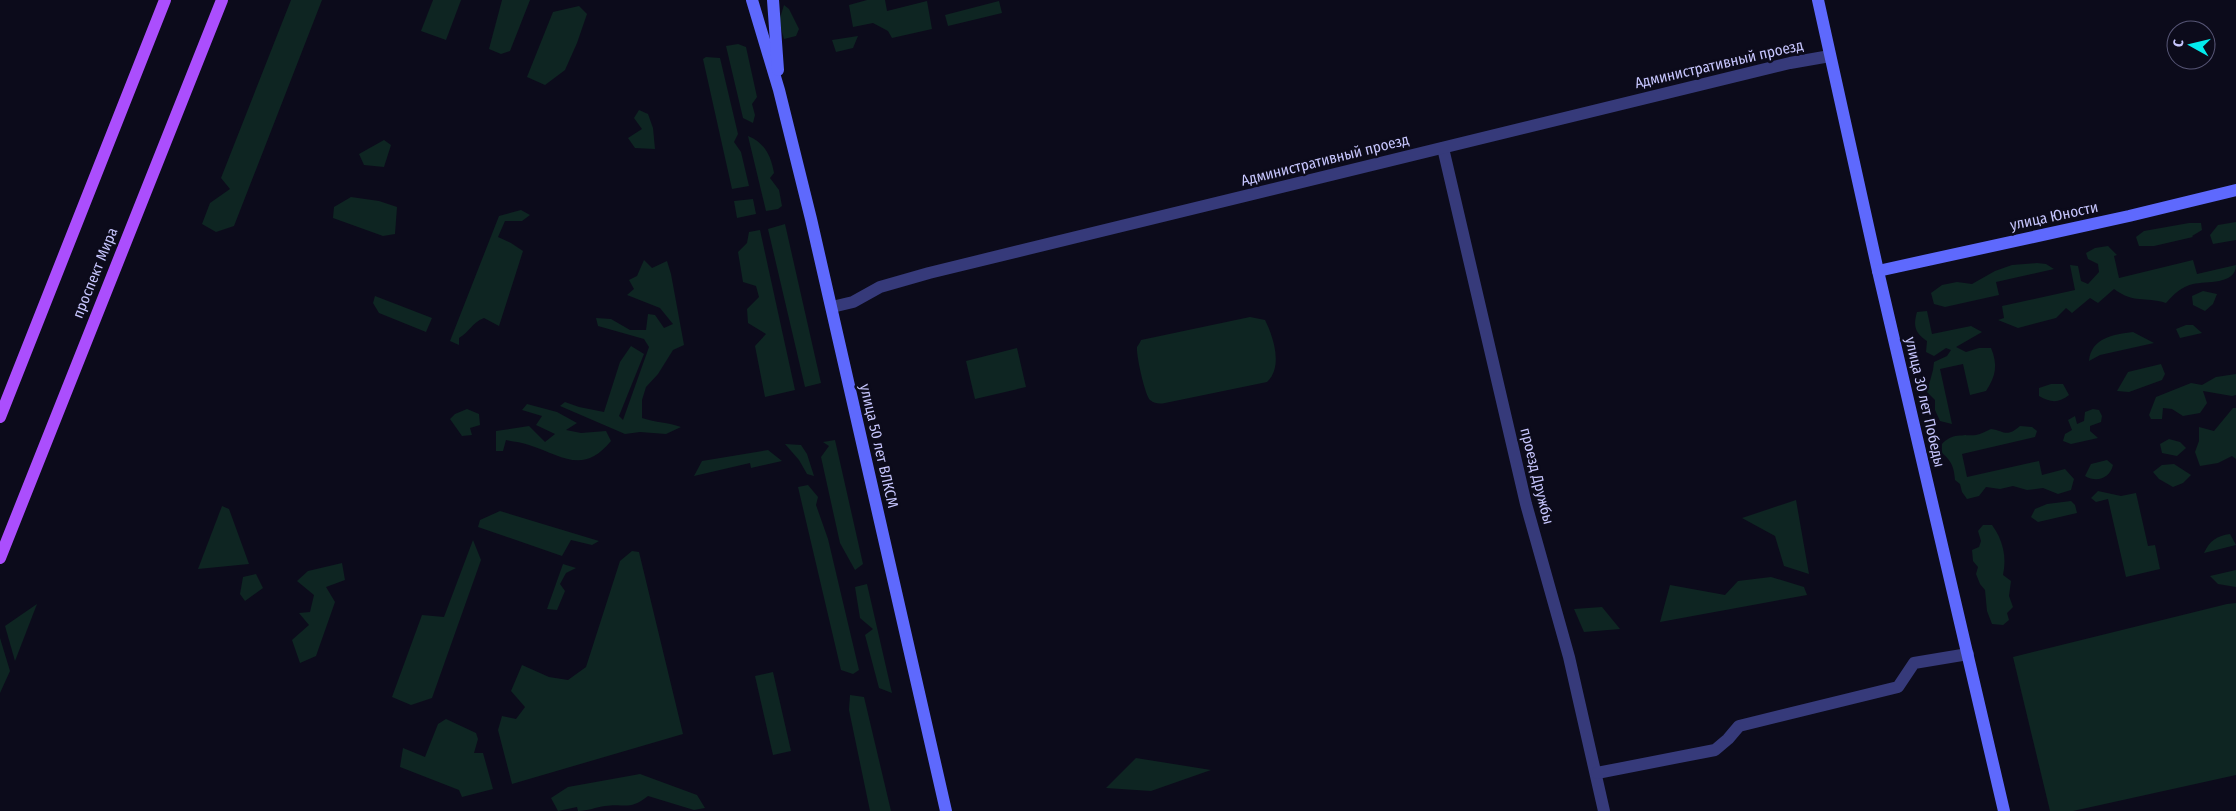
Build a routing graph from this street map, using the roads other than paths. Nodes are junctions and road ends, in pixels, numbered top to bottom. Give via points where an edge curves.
1 (165, 0) edge
2 (222, 0) edge
3 (752, 0) edge
4 (774, 0) edge
5 (1818, 0) edge
6 (1830, 56) junction
7 (779, 90) junction
8 (1442, 148) junction
9 (2236, 190) edge
10 (1878, 271) junction
11 (832, 307) junction
12 (0, 417) edge
13 (0, 558) edge
14 (1968, 654) junction
15 (1597, 773) junction
16 (946, 811) edge
17 (1604, 811) edge
18 (2004, 811) edge

1 - 12 main road
2 - 13 main road, проспект Мира
3 - 7 main road, улица 50 лет ВЛКСМ
4 - 7 main road, улица 50 лет ВЛКСМ
5 - 6 main road, улица 30 лет Победы
6 - 8 street, Административный проезд
6 - 10 main road, улица 30 лет Победы
7 - 11 main road, улица 50 лет ВЛКСМ
8 - 11 street, Административный проезд via 929,273 880,287 853,302
8 - 15 street, проезд Дружбы via 1526,504 1569,657
9 - 10 main road, улица Юности
10 - 14 main road, улица 30 лет Победы
11 - 16 main road, улица 50 лет ВЛКСМ
14 - 15 street via 1914,664 1898,687 1739,726 1715,750
14 - 18 main road, улица 30 лет Победы
15 - 17 street, проезд Дружбы

